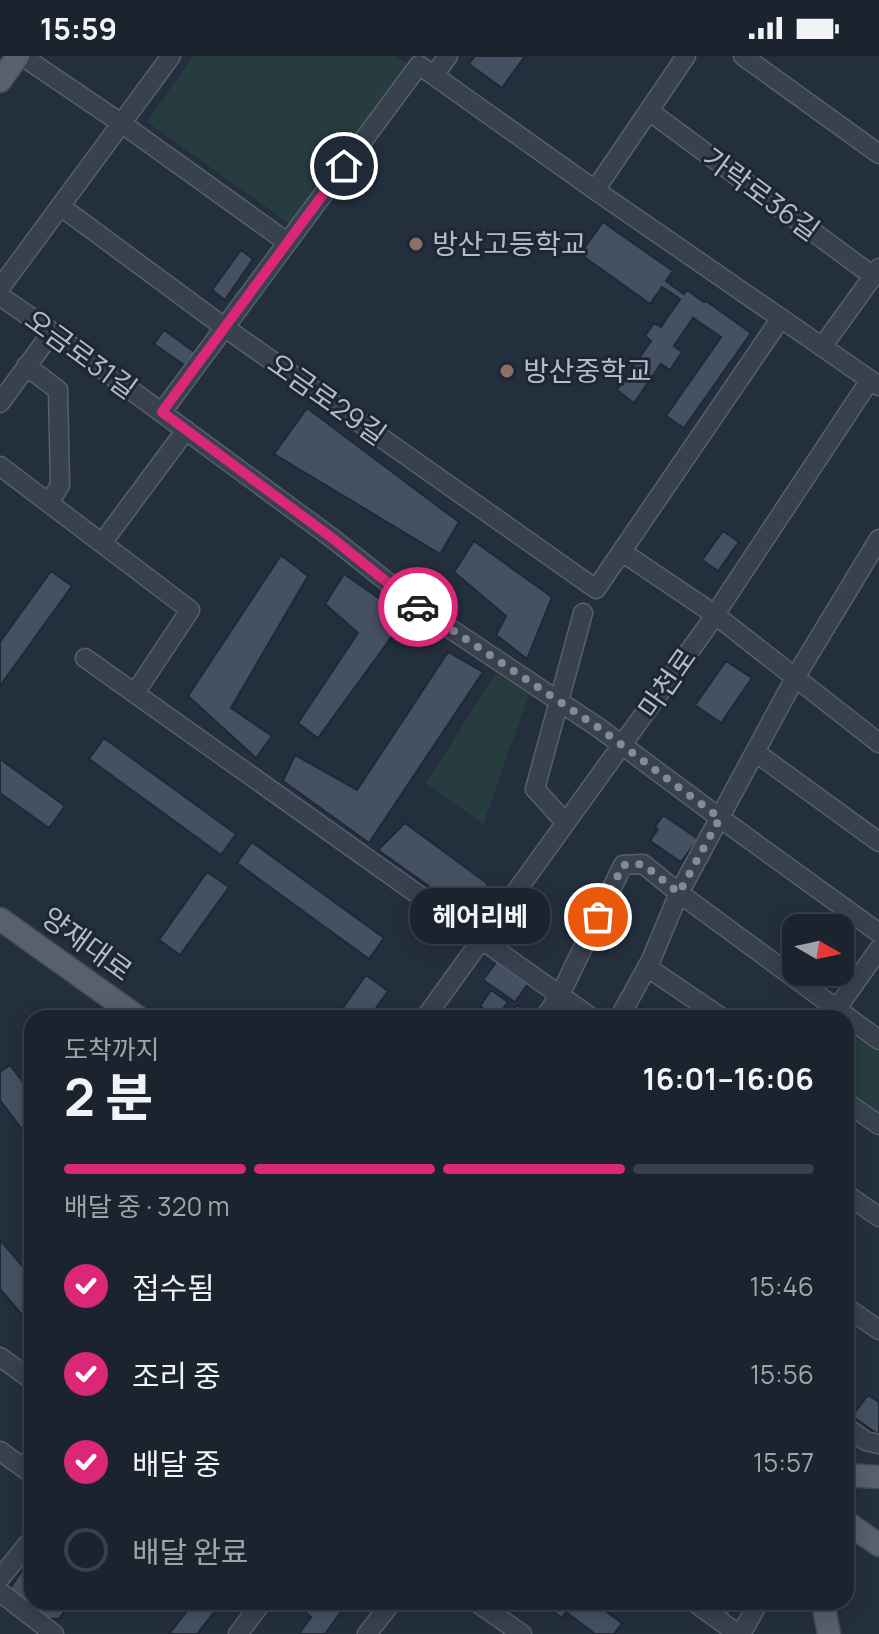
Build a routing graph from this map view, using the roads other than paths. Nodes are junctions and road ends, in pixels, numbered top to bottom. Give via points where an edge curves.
1 (20, 56) edge
2 (171, 56) edge
3 (448, 56) edge
4 (686, 56) edge
5 (743, 56) edge
6 (420, 65) edge
7 (0, 81) edge
8 (649, 111) junction
9 (121, 123) junction
10 (879, 154) edge
11 (595, 190) junction
12 (60, 206) junction
13 (287, 242) junction
14 (876, 272) edge
15 (0, 288) edge
16 (0, 296) edge
17 (781, 318) junction
18 (224, 327) junction
19 (52, 332) junction
20 (822, 347) junction
21 (26, 366) junction
22 (874, 383) edge
23 (0, 403) edge
24 (162, 412) junction
25 (186, 430) junction
26 (0, 466) edge
27 (49, 503) junction
28 (102, 543) junction
29 (878, 543) edge
30 (622, 552) junction
31 (583, 613) dead end
32 (714, 614) junction
33 (85, 658) dead end
34 (796, 676) junction
35 (135, 693) junction
36 (559, 700) junction
37 (879, 743) edge
38 (622, 746) junction
39 (755, 752) junction
40 (720, 818) junction
41 (566, 823) junction
42 (879, 842) edge
43 (679, 893) junction
44 (0, 919) edge
45 (879, 933) edge
46 (481, 940) junction
47 (879, 949) edge
48 (647, 967) junction
49 (560, 995) junction
50 (128, 1010) edge
51 (431, 1010) edge
52 (550, 1010) edge
53 (581, 1010) edge
54 (623, 1010) edge
55 (710, 1010) edge
56 (829, 1010) edge
57 (835, 1010) edge
58 (854, 1025) edge
59 (879, 1040) edge
60 (854, 1108) edge
61 (879, 1125) edge
62 (854, 1200) edge
63 (879, 1217) edge
64 (854, 1313) edge
65 (879, 1330) edge
66 (0, 1357) edge
67 (24, 1374) edge
68 (854, 1433) edge
69 (879, 1444) edge
70 (0, 1451) edge
71 (24, 1468) edge
72 (854, 1475) edge
73 (879, 1477) edge
74 (854, 1528) edge
75 (879, 1545) edge
76 (24, 1549) edge
77 (0, 1578) edge
78 (0, 1592) edge
79 (256, 1610) edge
80 (386, 1610) edge
81 (488, 1610) edge
82 (706, 1610) edge
83 (754, 1610) edge
84 (824, 1610) edge
85 (54, 1634) edge
86 (238, 1634) edge
87 (367, 1634) edge
88 (522, 1634) edge
89 (740, 1634) edge
90 (829, 1634) edge

1 - 7 main road
1 - 9 street
2 - 9 street
3 - 6 street, 오금로31길
4 - 8 street
5 - 10 street
6 - 11 street
6 - 13 street, 오금로31길
8 - 11 street
8 - 14 street, 가락로36길
9 - 12 street
9 - 13 street
11 - 17 street
12 - 15 street
12 - 18 street, 오금로29길
13 - 18 street, 오금로31길
14 - 20 street
16 - 19 street, 오금로31길
17 - 20 street
17 - 30 street
18 - 24 street, 오금로31길
18 - 30 street, 오금로29길 via 596,589
19 - 21 street
19 - 24 street, 오금로31길
20 - 22 street
21 - 23 street
21 - 27 street via 58,390 60,485
22 - 32 street, 마천로
24 - 25 street, 오금로31길
25 - 28 street
25 - 36 street, 오금로31길 via 425,612
26 - 27 street
27 - 28 street
28 - 35 street via 190,610
29 - 34 street
30 - 32 street
31 - 36 street
32 - 34 street
32 - 38 street, 마천로
33 - 35 street
34 - 37 street
34 - 39 street
35 - 46 street
36 - 38 street, 오금로31길
36 - 41 street via 535,789
38 - 40 street, 오금로31길
38 - 41 street, 마천로
39 - 40 street
39 - 42 street
40 - 43 street
40 - 45 street, 오금로31길
41 - 46 street, 마천로
43 - 48 street
43 - 49 street via 643,864 623,865
43 - 56 street
44 - 50 main road, 양재대로
46 - 49 street
46 - 51 street, 마천로
47 - 57 street
48 - 54 street
48 - 55 street
49 - 52 street
49 - 53 street
58 - 59 street
60 - 61 street
62 - 63 street
64 - 65 street
66 - 67 street
68 - 69 street
70 - 71 street
72 - 73 main road
74 - 75 main road
76 - 77 street
78 - 85 street
79 - 86 street
80 - 87 street
81 - 88 street
82 - 89 street
83 - 89 street
84 - 90 main road

